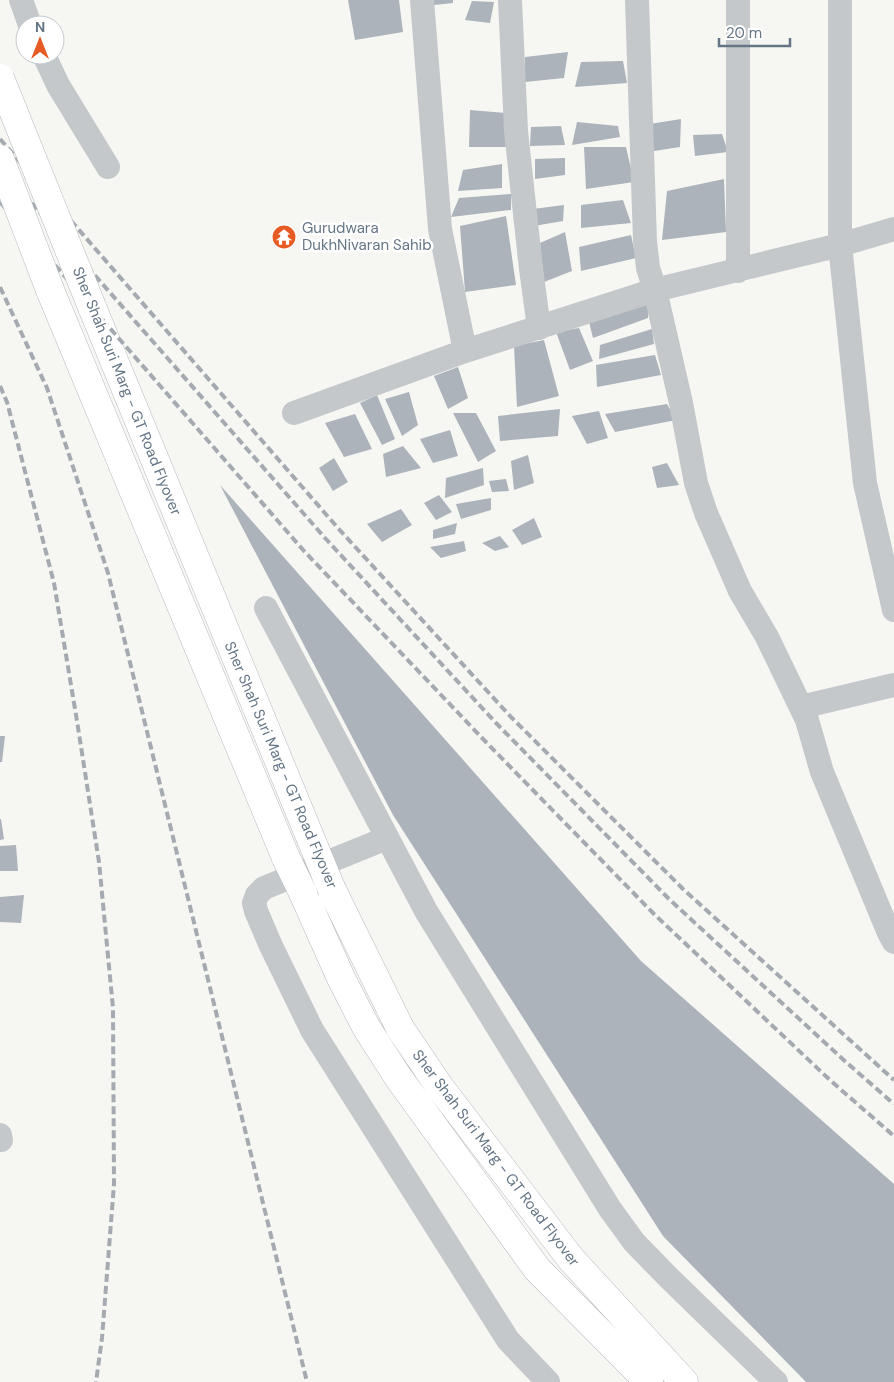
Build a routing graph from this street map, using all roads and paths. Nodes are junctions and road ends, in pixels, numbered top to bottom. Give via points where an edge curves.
1 (21, 0) edge
2 (422, 0) edge
3 (510, 0) edge
4 (637, 0) edge
5 (738, 0) edge
6 (840, 0) edge
7 (26, 15) edge
8 (49, 65) edge
9 (0, 77) edge
10 (0, 159) edge
11 (108, 167) dead end
12 (894, 229) edge
13 (840, 245) junction
14 (738, 271) junction
15 (655, 290) junction
16 (539, 328) junction
17 (465, 352) junction
18 (294, 412) dead end
19 (266, 608) dead end
20 (894, 610) edge
21 (894, 685) edge
22 (801, 707) junction
23 (387, 838) junction
24 (894, 942) edge
25 (548, 1382) edge
26 (649, 1382) edge
27 (684, 1382) edge
28 (776, 1382) edge

1 - 7 street
2 - 17 street via 440,229
3 - 16 street via 516,131
4 - 15 street via 645,241
5 - 14 street
6 - 13 street
8 - 11 street
9 - 27 main road, Sher Shah Suri Marg - GT Road Flyover, bridge via 332,890 400,1028 439,1086 570,1259
10 - 26 main road, Sher Shah Suri Marg - GT Road Flyover, bridge via 50,290 286,858 366,1027 537,1269
12 - 13 street
13 - 14 street
13 - 20 street via 865,483
14 - 15 street
15 - 16 street
15 - 22 street via 696,484 706,513 740,591
16 - 17 street
17 - 18 street
19 - 23 street
21 - 22 street
22 - 24 street via 822,772
23 - 25 street via 264,888 254,902 256,911 312,1030 508,1340
23 - 28 street via 426,911 610,1209 634,1242

